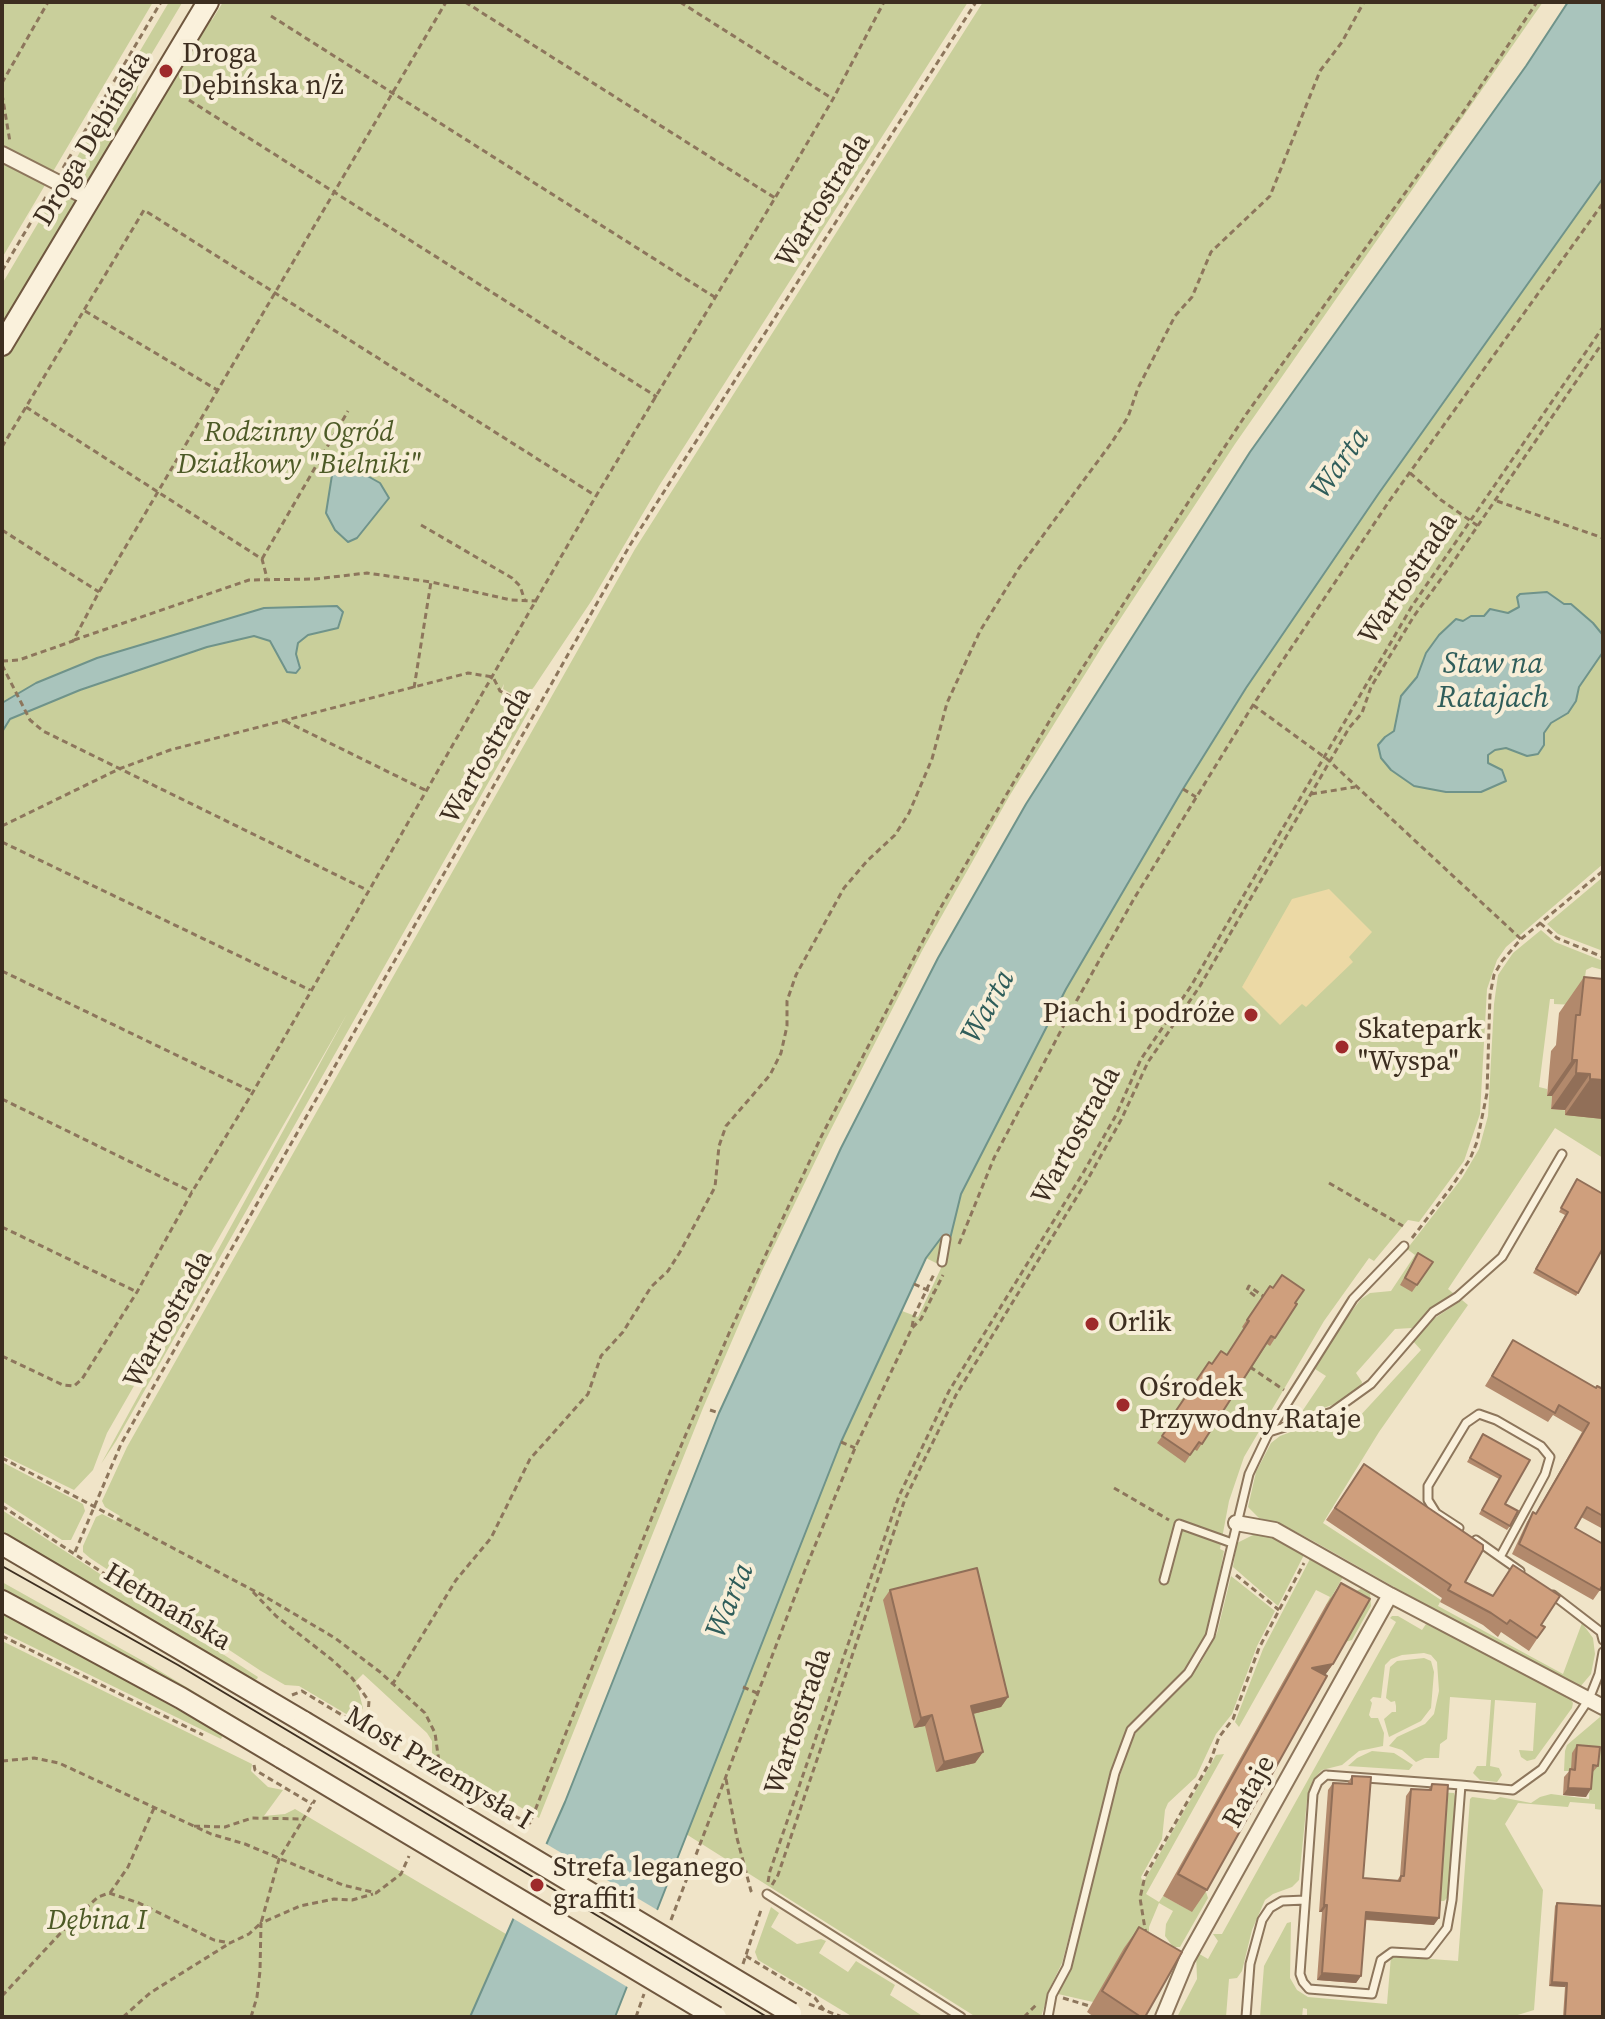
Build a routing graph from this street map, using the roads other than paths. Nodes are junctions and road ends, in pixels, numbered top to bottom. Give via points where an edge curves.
1 (208, 2) edge
2 (7, 156) edge
3 (90, 199) junction
4 (2, 345) edge
5 (1562, 1154) dead end
6 (946, 1239) dead end
7 (1404, 1246) road end
8 (944, 1265) road end
9 (1269, 1432) junction
10 (1236, 1523) junction
11 (1232, 1543) junction
12 (2, 1544) edge
13 (1500, 1557) junction
14 (1525, 1574) edge
15 (1164, 1580) dead end
16 (1549, 1591) edge
17 (1390, 1595) junction
18 (2, 1601) edge
19 (1603, 1640) edge
20 (1603, 1652) edge
21 (1589, 1699) junction
22 (1603, 1707) edge
23 (303, 1711) joint
24 (1461, 1785) junction
25 (766, 1897) road end
26 (1305, 1900) junction
27 (796, 2010) edge
28 (716, 2017) edge
29 (961, 2017) edge
30 (1048, 2017) edge
31 (1163, 2017) edge
32 (1246, 2017) edge

1 - 3 main road, Droga Dębińska
2 - 3 street
3 - 4 main road, Droga Dębińska
5 - 9 lane via 1502,1257 1433,1312 1371,1384 1332,1412
6 - 8 lane
7 - 9 lane via 1353,1299
9 - 10 lane via 1249,1474
10 - 11 lane
10 - 17 street via 1275,1530
11 - 15 lane via 1179,1524
11 - 30 lane via 1215,1624 1204,1650 1131,1730 1115,1773 1067,1967 1052,1995
12 - 23 main road, Hetmańska
13 - 13 lane via 1436,1513 1428,1500 1428,1486 1466,1423 1479,1414 1541,1446 1550,1457
13 - 14 lane
16 - 19 lane via 1593,1624
17 - 21 street
17 - 31 street, Rataje via 1187,1959
18 - 28 main road, bridge via 282,1758
20 - 21 lane
21 - 22 street
21 - 24 lane via 1532,1778 1513,1790
23 - 27 main road, Most Przemysła I, bridge
24 - 26 lane via 1326,1775 1313,1794
24 - 26 lane via 1447,1928 1427,1954 1392,1952 1381,1960 1372,1994 1309,1989 1300,1974
25 - 29 lane
26 - 32 lane via 1282,1901 1262,1920 1250,1964

